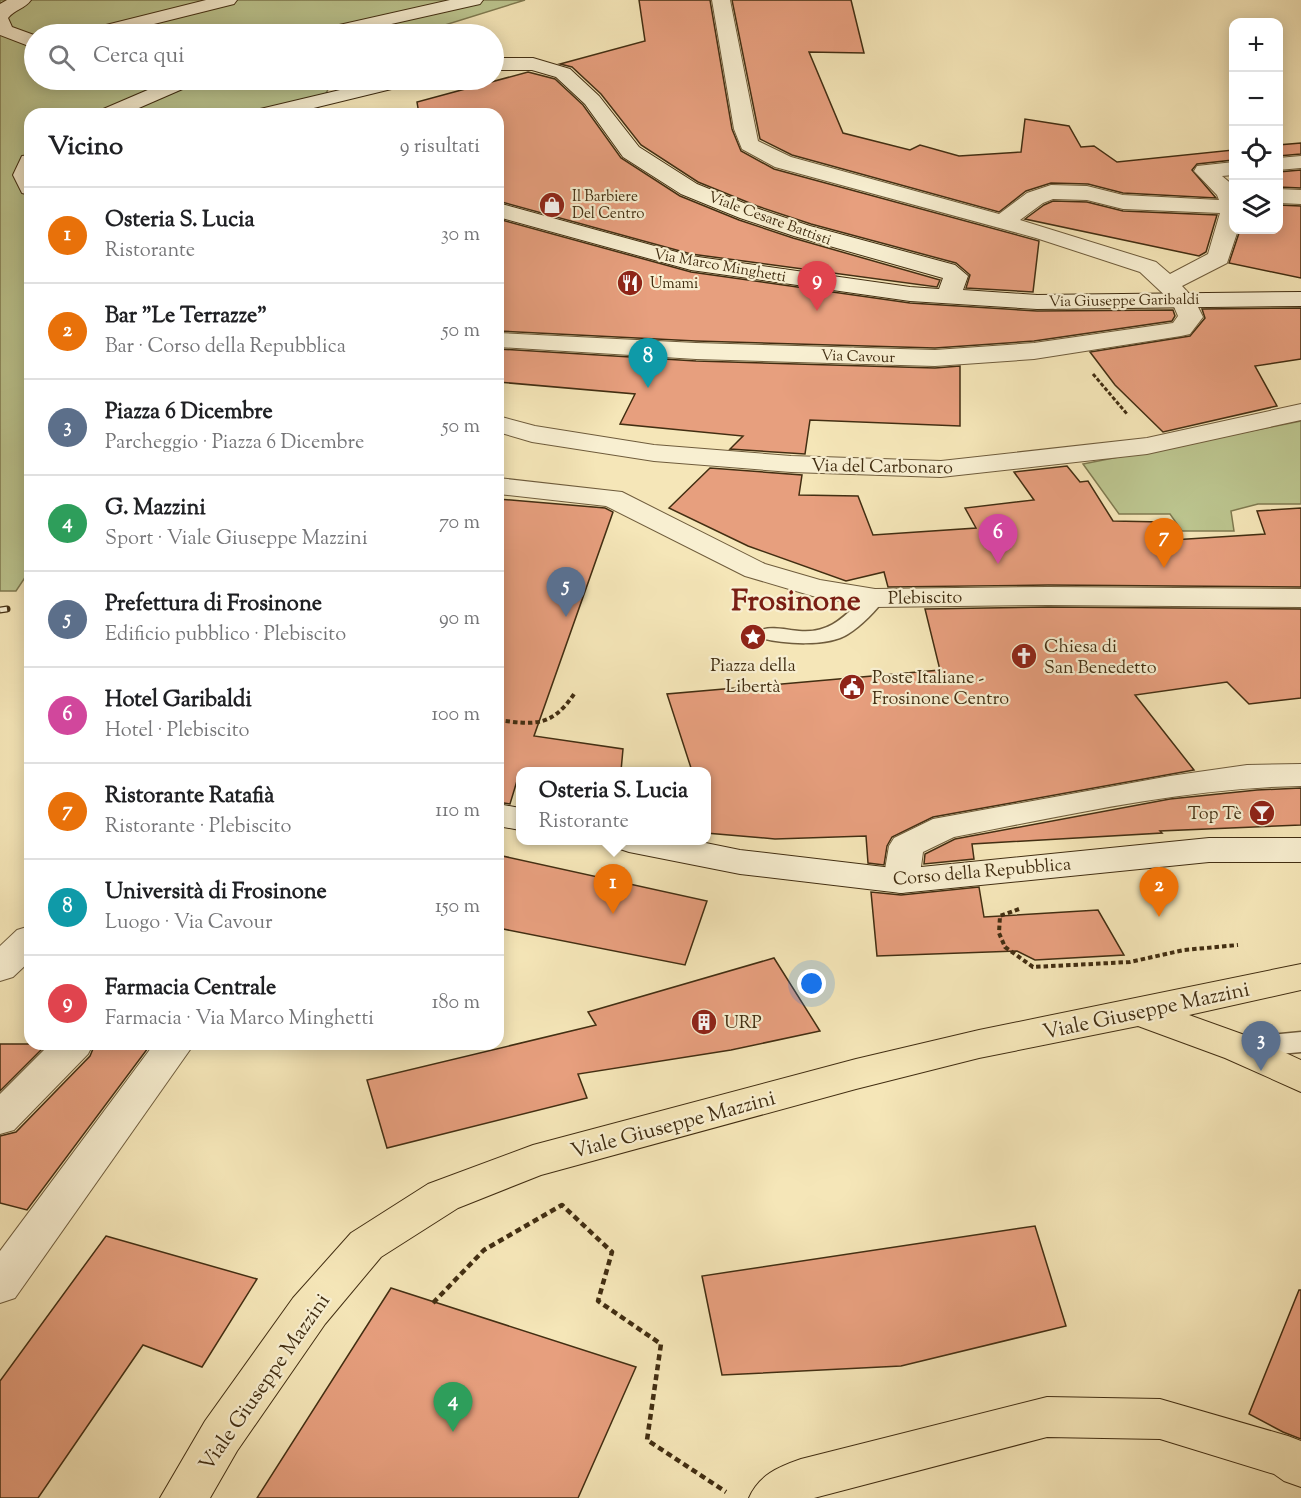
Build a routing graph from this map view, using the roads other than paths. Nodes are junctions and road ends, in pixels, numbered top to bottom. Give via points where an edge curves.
1 (22, 0) edge
2 (228, 0) edge
3 (474, 0) edge
4 (721, 0) edge
5 (0, 19) edge
6 (133, 24) edge
7 (368, 24) edge
8 (24, 38) edge
9 (504, 64) edge
10 (164, 90) edge
11 (363, 90) edge
12 (122, 108) edge
13 (288, 108) edge
14 (1301, 162) edge
15 (1283, 164) edge
16 (1229, 168) edge
17 (1283, 196) edge
18 (1229, 197) edge
19 (1301, 197) edge
20 (1229, 200) edge
21 (504, 212) edge
22 (1229, 213) edge
23 (1003, 222) junction
24 (1175, 292) junction
25 (948, 298) junction
26 (1301, 299) edge
27 (504, 340) edge
28 (1301, 412) edge
29 (504, 426) edge
30 (504, 487) edge
31 (875, 598) junction
32 (1301, 598) edge
33 (768, 634) dead end
34 (1301, 775) edge
35 (654, 845) edge
36 (1301, 850) edge
37 (901, 881) junction
38 (24, 945) edge
39 (0, 968) edge
40 (1301, 977) edge
41 (1140, 1012) junction
42 (1301, 1041) edge
43 (1239, 1048) junction
44 (68, 1050) edge
45 (171, 1050) edge
46 (1301, 1077) edge
47 (0, 1119) edge
48 (0, 1285) edge
49 (1301, 1466) edge
50 (184, 1498) edge
51 (773, 1498) edge

1 - 5 street via 7,7
2 - 6 street
3 - 7 street
4 - 23 street via 749,145 783,162
5 - 8 street via 4,30
9 - 25 street, Viale Cesare Battisti via 533,63 572,78 631,152 689,189 801,231 947,270 956,276
10 - 12 street
11 - 13 street
14 - 15 street
16 - 18 street via 1205,171
17 - 19 street
20 - 23 street via 1123,202 1087,193 1051,192 1035,198
21 - 25 street, Via Marco Minghetti via 691,263
22 - 24 street via 1219,258
23 - 24 street via 1148,267
24 - 25 street, Via Giuseppe Garibaldi via 1037,302
24 - 26 street, Via Giuseppe Garibaldi
24 - 27 street, Via Cavour via 1191,317 1180,329 1034,351 936,358
28 - 29 street, Via del Carbonaro via 1153,445 941,469 791,464 654,453 532,434
30 - 31 street, Plebiscito via 612,498 755,570 816,588
31 - 32 street, Plebiscito
31 - 33 lane via 840,631 808,638
34 - 37 street via 1247,776 1170,787 945,827 906,846
35 - 37 street, Corso della Repubblica via 740,862
36 - 37 street, Corso della Repubblica via 1209,850
38 - 39 street
40 - 41 main road, Viale Giuseppe Mazzini
41 - 43 main road
41 - 50 main road, Viale Giuseppe Mazzini via 856,1074 533,1161 443,1196 366,1245 316,1303 221,1436
42 - 43 lane
43 - 46 main road
44 - 47 street
45 - 48 street
49 - 51 main road via 1288,1457 1160,1419 1047,1417 801,1480

